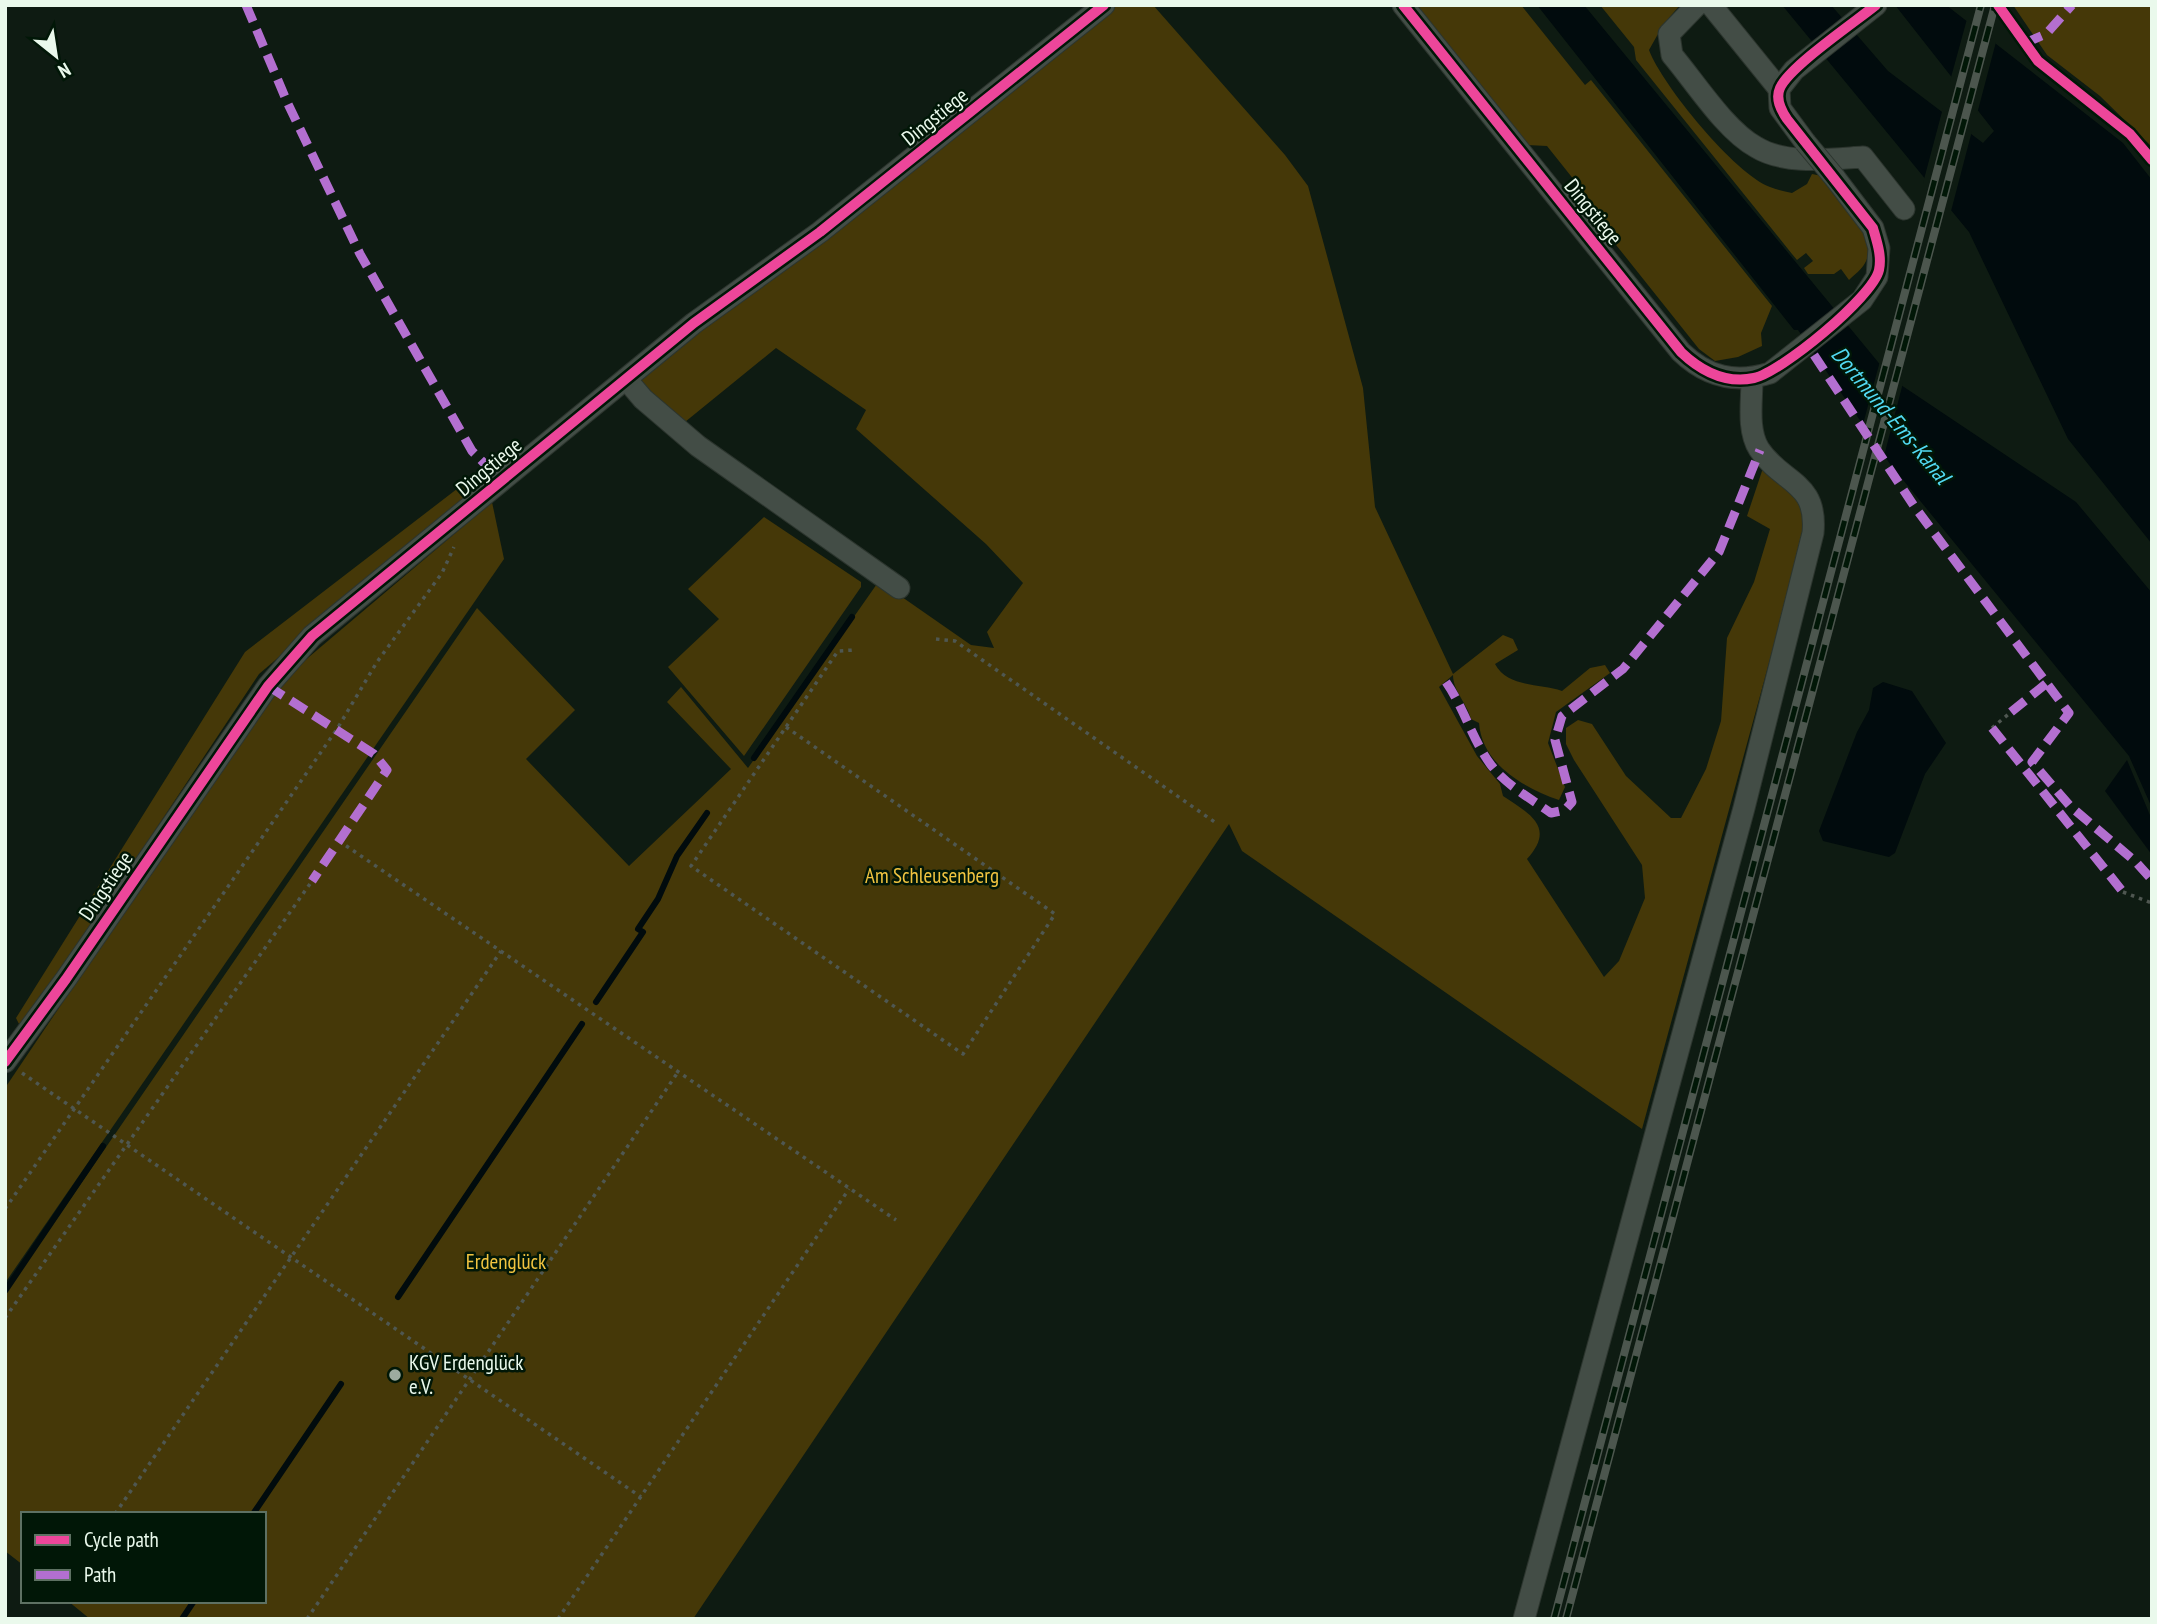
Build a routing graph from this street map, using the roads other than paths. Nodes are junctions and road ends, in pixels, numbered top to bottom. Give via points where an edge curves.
1 (1104, 5) edge
2 (1403, 5) edge
3 (1697, 5) edge
4 (1711, 5) edge
5 (1864, 12) edge
6 (1779, 89) junction
7 (1905, 209) dead end
8 (626, 379) junction
9 (1752, 379) junction
10 (899, 588) dead end
11 (10, 1059) edge
12 (1524, 1619) edge

1 - 8 street, Dingstiege via 830,224
2 - 9 street, Dingstiege via 1681,352 1709,373
3 - 7 street via 1669,34 1672,55 1739,135 1777,155 1863,156
4 - 6 street
5 - 6 street via 1794,70
6 - 9 street, bridge via 1780,108 1873,228 1880,258 1877,277 1862,300 1770,373
8 - 10 street via 698,446
8 - 11 street, Dingstiege via 286,662
9 - 12 street via 1754,436 1760,450 1812,503 1814,533

